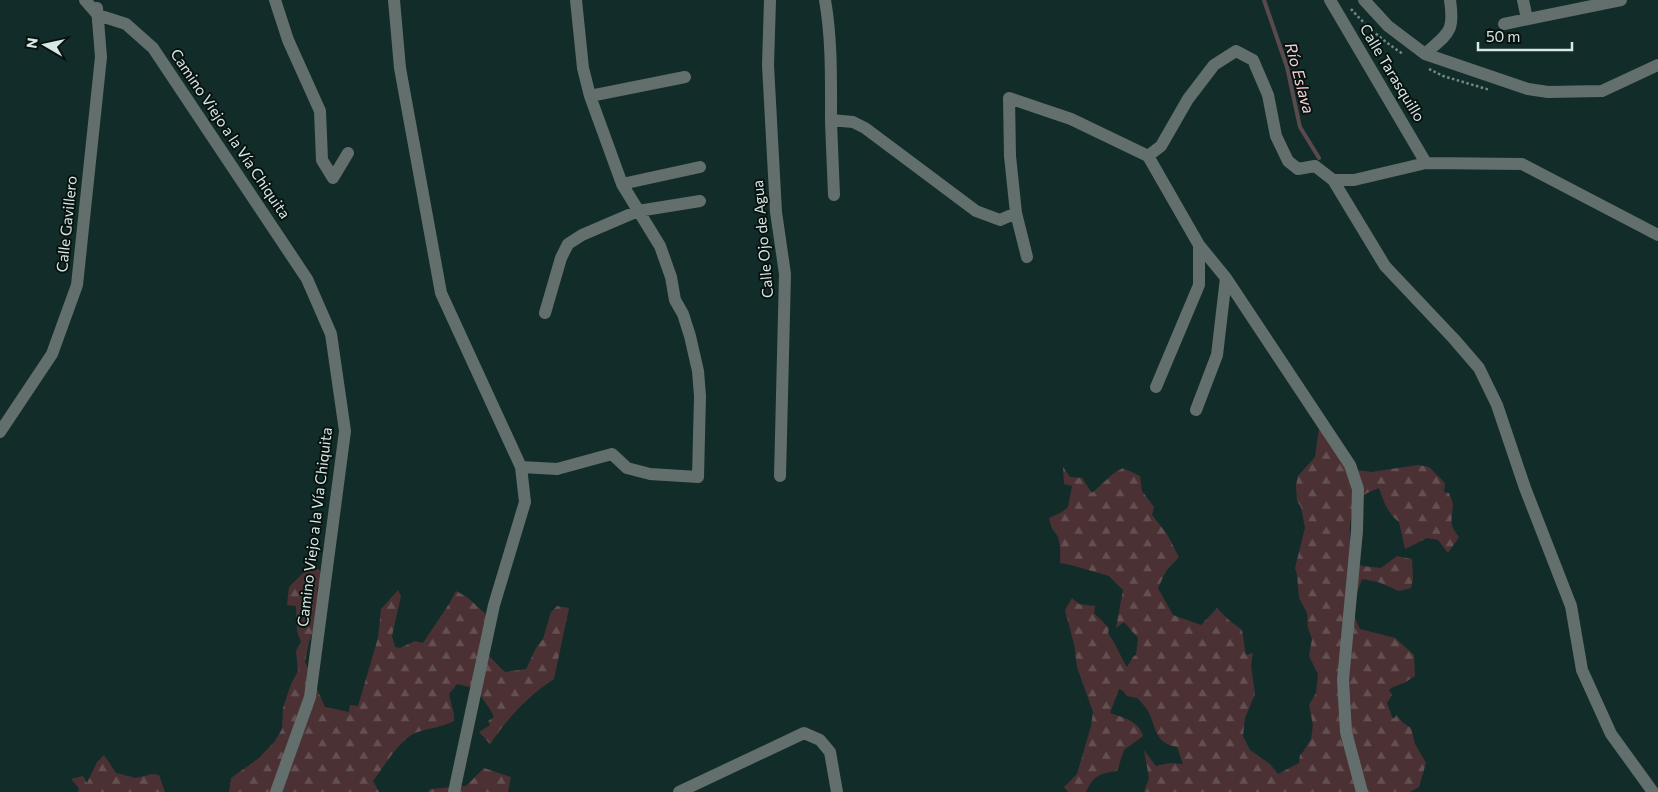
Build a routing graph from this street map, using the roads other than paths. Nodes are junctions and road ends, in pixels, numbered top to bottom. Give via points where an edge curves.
1 (86, 0) edge
2 (96, 0) edge
3 (275, 0) edge
4 (394, 0) edge
5 (576, 0) edge
6 (770, 0) edge
7 (825, 0) edge
8 (1330, 0) edge
9 (1364, 0) edge
10 (1450, 0) edge
11 (1523, 0) edge
12 (1621, 0) edge
13 (98, 15) junction
14 (1527, 19) junction
15 (1504, 24) dead end
16 (1425, 54) junction
17 (1658, 65) edge
18 (685, 77) dead end
19 (590, 96) junction
20 (832, 120) junction
21 (348, 153) dead end
22 (1148, 156) junction
23 (1426, 163) junction
24 (700, 166) dead end
25 (1332, 180) junction
26 (622, 184) junction
27 (834, 195) dead end
28 (700, 201) dead end
29 (638, 211) junction
30 (1016, 213) junction
31 (1658, 236) edge
32 (1199, 245) junction
33 (1027, 257) dead end
34 (1226, 278) junction
35 (545, 313) dead end
36 (1156, 387) dead end
37 (1196, 410) dead end
38 (0, 432) edge
39 (521, 467) junction
40 (780, 476) dead end
41 (276, 792) edge
42 (454, 792) edge
43 (679, 792) edge
44 (837, 792) edge
45 (1362, 792) edge
46 (1653, 792) edge

1 - 13 street
2 - 13 street, Calle Gavillero
3 - 21 street via 288,40 320,111 322,160 333,178
4 - 39 street via 400,68 441,293
5 - 19 street via 583,68
6 - 40 street, Calle Ojo de Agua via 768,75 776,212 785,274
7 - 20 street via 833,90
8 - 23 street, Calle Tarasquillo
9 - 16 street via 1388,26
10 - 16 street via 1451,29
11 - 14 street
12 - 14 street
13 - 38 street, Calle Gavillero via 101,57 77,285 52,354
13 - 41 street, Camino Viejo a la Vía Chiquita via 126,24 153,48 307,279 331,334 345,431 310,697
14 - 15 street
16 - 17 street via 1528,89 1548,92 1602,91
18 - 19 street
19 - 26 street
20 - 27 street
20 - 30 street via 853,122 865,128 976,211 1000,220
22 - 25 street via 1161,146 1188,99 1214,65 1236,51 1253,60 1268,95 1276,136 1288,161 1298,169 1315,166
22 - 30 street via 1071,119 1009,98 1010,156
22 - 32 street
23 - 25 street via 1354,180
23 - 31 street via 1522,164
24 - 26 street
25 - 46 street via 1385,266 1479,368 1497,405 1571,606 1582,670 1610,734
26 - 29 street
28 - 29 street
29 - 35 street via 582,234 568,244
29 - 39 street via 660,246 671,276 675,300 690,336 698,371 698,477 650,474 627,468 612,454 557,469
30 - 33 street
32 - 34 street
32 - 36 street via 1199,285
34 - 37 street via 1217,355
34 - 45 street via 1350,465 1358,489 1358,531 1343,680 1346,732
39 - 42 street via 525,502 494,605
43 - 44 street via 804,733 820,740 830,752

